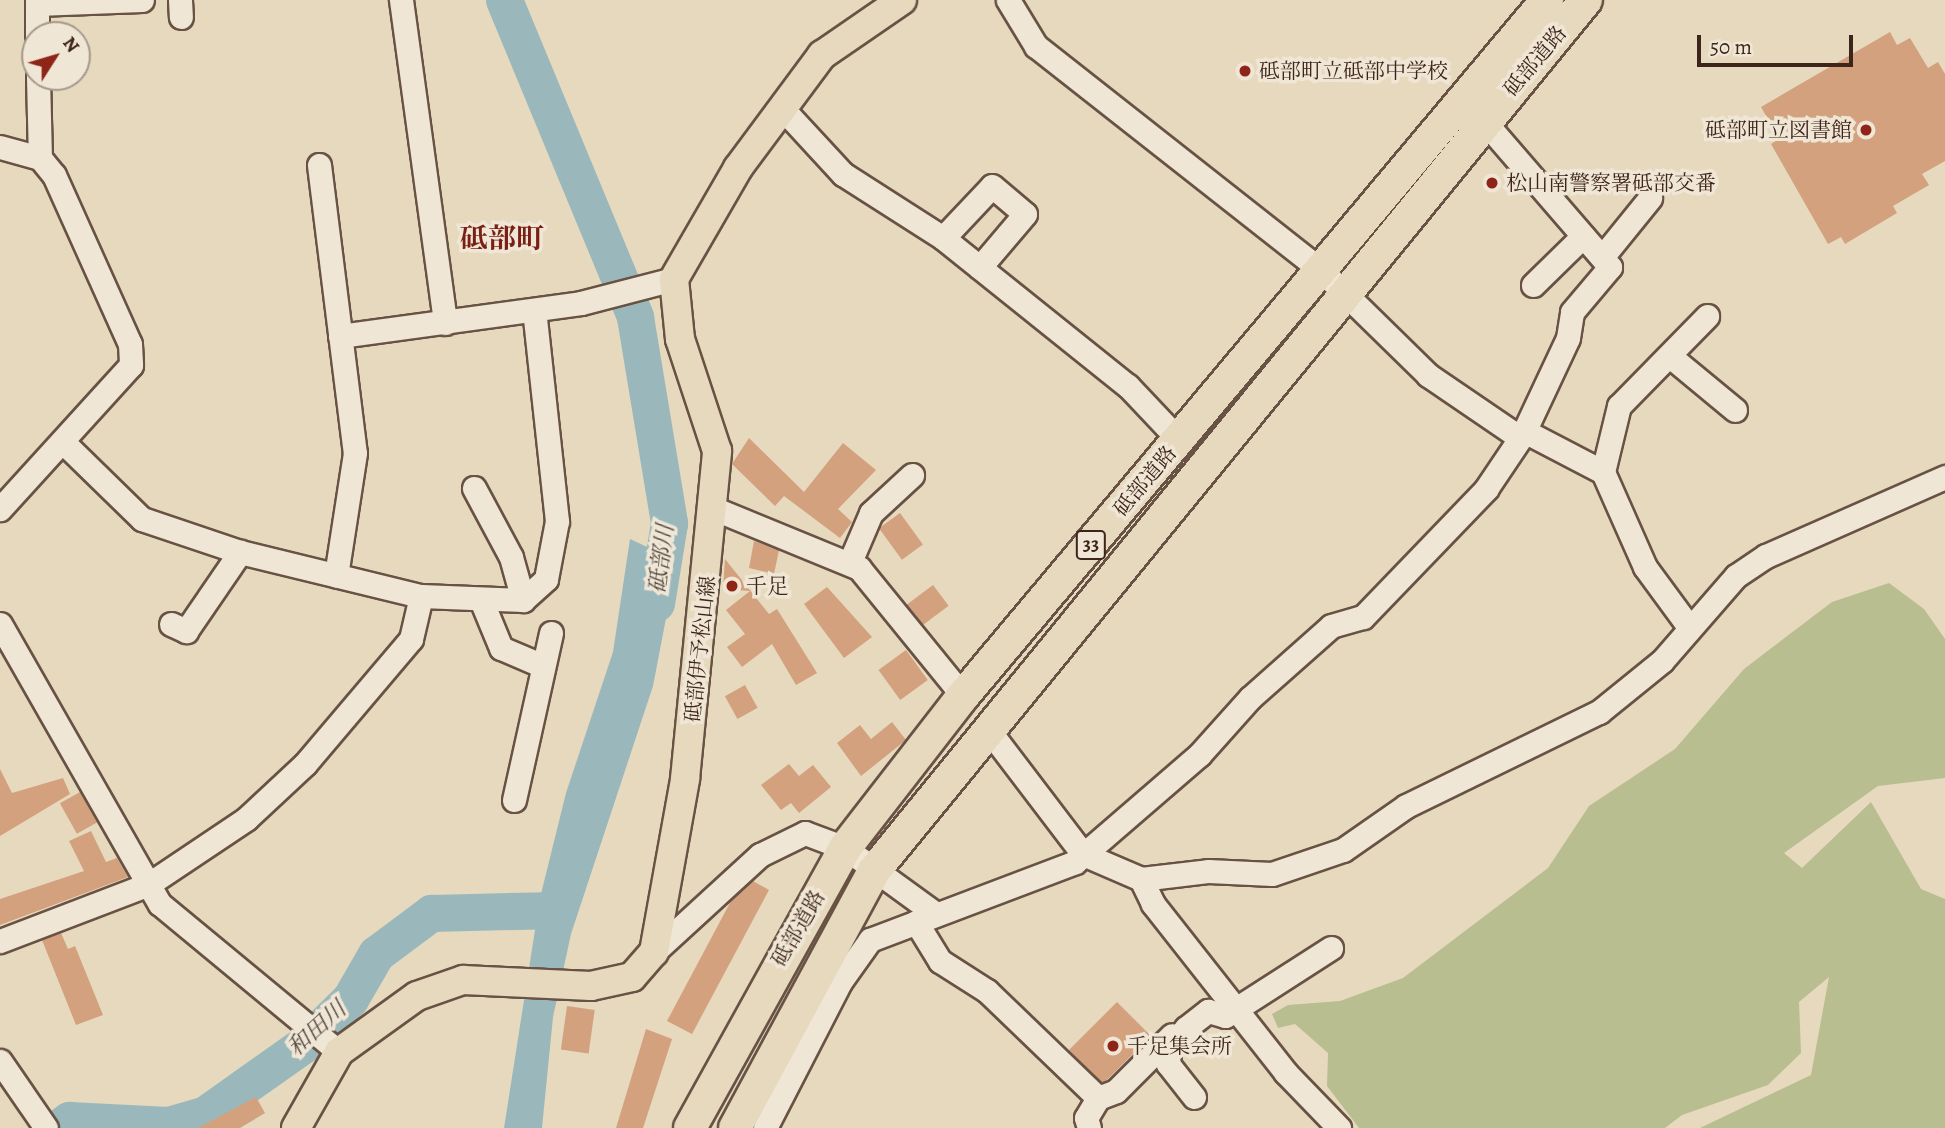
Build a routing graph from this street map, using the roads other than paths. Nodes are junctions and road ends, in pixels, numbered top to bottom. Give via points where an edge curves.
1 (142, 0) edge
2 (401, 0) edge
3 (902, 0) edge
4 (1008, 0) edge
5 (1547, 0) edge
6 (1586, 0) edge
7 (37, 2) edge
8 (37, 21) edge
9 (38, 91) edge
10 (782, 108) junction
11 (1485, 122) junction
12 (0, 147) edge
13 (40, 158) junction
14 (319, 165) dead end
15 (1650, 198) dead end
16 (1583, 236) junction
17 (943, 238) junction
18 (1604, 256) junction
19 (980, 267) junction
20 (674, 279) junction
21 (1334, 281) junction
22 (1533, 285) dead end
23 (534, 310) junction
24 (1707, 316) dead end
25 (445, 323) junction
26 (340, 337) junction
27 (1671, 357) junction
28 (1735, 410) dead end
29 (1523, 434) junction
30 (1180, 441) junction
31 (64, 443) junction
32 (1603, 472) junction
33 (912, 475) dead end
34 (1945, 477) edge
35 (474, 488) dead end
36 (0, 509) edge
37 (715, 509) junction
38 (240, 552) junction
39 (849, 562) junction
40 (336, 576) junction
41 (421, 596) junction
42 (523, 600) junction
43 (482, 601) junction
44 (0, 624) edge
45 (171, 624) dead end
46 (1689, 627) junction
47 (551, 633) dead end
48 (541, 665) junction
49 (963, 696) junction
50 (987, 728) junction
51 (514, 800) dead end
52 (845, 848) junction
53 (1083, 854) junction
54 (874, 871) junction
55 (1141, 879) junction
56 (149, 884) junction
57 (926, 918) junction
58 (0, 941) edge
59 (1331, 948) dead end
60 (654, 952) junction
61 (1218, 983) junction
62 (1236, 1007) junction
63 (335, 1048) junction
64 (0, 1061) edge
65 (1194, 1097) dead end
66 (1098, 1098) junction
67 (46, 1128) edge
68 (296, 1128) edge
69 (690, 1128) edge
70 (735, 1128) edge
71 (765, 1128) edge
72 (1089, 1128) edge
73 (1339, 1128) edge

1 - 7 street
2 - 25 street
3 - 10 main road, 砥部伊予松山線 via 822,55
4 - 21 street via 1036,46
5 - 21 highway, 砥部道路 / 33
6 - 11 highway, 砥部道路 / 33
7 - 8 street
9 - 13 street
10 - 17 street via 843,174
10 - 20 main road, 砥部伊予松山線 via 685,251
11 - 16 street
11 - 21 highway, 砥部道路 / 33
12 - 13 street
13 - 31 street via 54,176 130,344 131,365
14 - 26 street
15 - 18 street
16 - 18 street
16 - 22 street
17 - 19 street
17 - 19 street via 992,186 1025,215
18 - 29 street via 1610,267 1572,312 1569,338
19 - 30 street via 1128,386
20 - 23 street
20 - 37 main road, 砥部伊予松山線 via 680,339 717,451
21 - 29 street via 1428,375
21 - 30 highway, 砥部道路 / 33
21 - 50 highway, 砥部道路 / 33
23 - 25 street
23 - 42 street via 557,521 547,579
24 - 27 street
25 - 26 street
26 - 40 street via 355,453
27 - 28 street
27 - 32 street via 1619,406
29 - 32 street
29 - 53 street via 1472,505 1363,617 1331,626 1250,698 1199,755
30 - 49 highway, 砥部道路 / 33
31 - 36 street
31 - 38 street via 142,519
32 - 46 street via 1645,566
33 - 39 street via 871,513
34 - 46 street via 1766,556 1736,576
35 - 42 street via 511,557
37 - 39 street
37 - 60 main road, 砥部伊予松山線 via 685,779
38 - 40 street
38 - 45 street via 186,632
39 - 49 street
40 - 41 street
41 - 43 street
41 - 56 street via 411,639 305,764 246,819
42 - 43 street
43 - 48 street via 501,648
44 - 56 street
46 - 55 street via 1652,670 1599,712 1406,806 1343,849 1272,874 1208,871
47 - 48 street
48 - 51 street
49 - 52 highway, 砥部道路 / 33
50 - 53 street
50 - 54 highway, 砥部道路 / 33
52 - 54 street
52 - 60 street via 805,833 784,838
52 - 69 highway, 砥部道路 / 33
53 - 55 street
53 - 57 street
54 - 57 street
54 - 70 highway, 砥部道路 / 33
55 - 61 street via 1153,904
56 - 58 street
56 - 63 street via 160,904
57 - 66 street via 940,961 987,991
57 - 71 street via 870,940 840,982
59 - 62 street
60 - 63 main road via 632,976 592,986 463,980 417,996
61 - 62 street
61 - 66 street via 1126,1082
62 - 65 street via 1225,1016 1208,1012 1169,1049 1168,1064
62 - 73 street via 1285,1072
63 - 68 main road
64 - 67 street
66 - 72 street via 1086,1118

